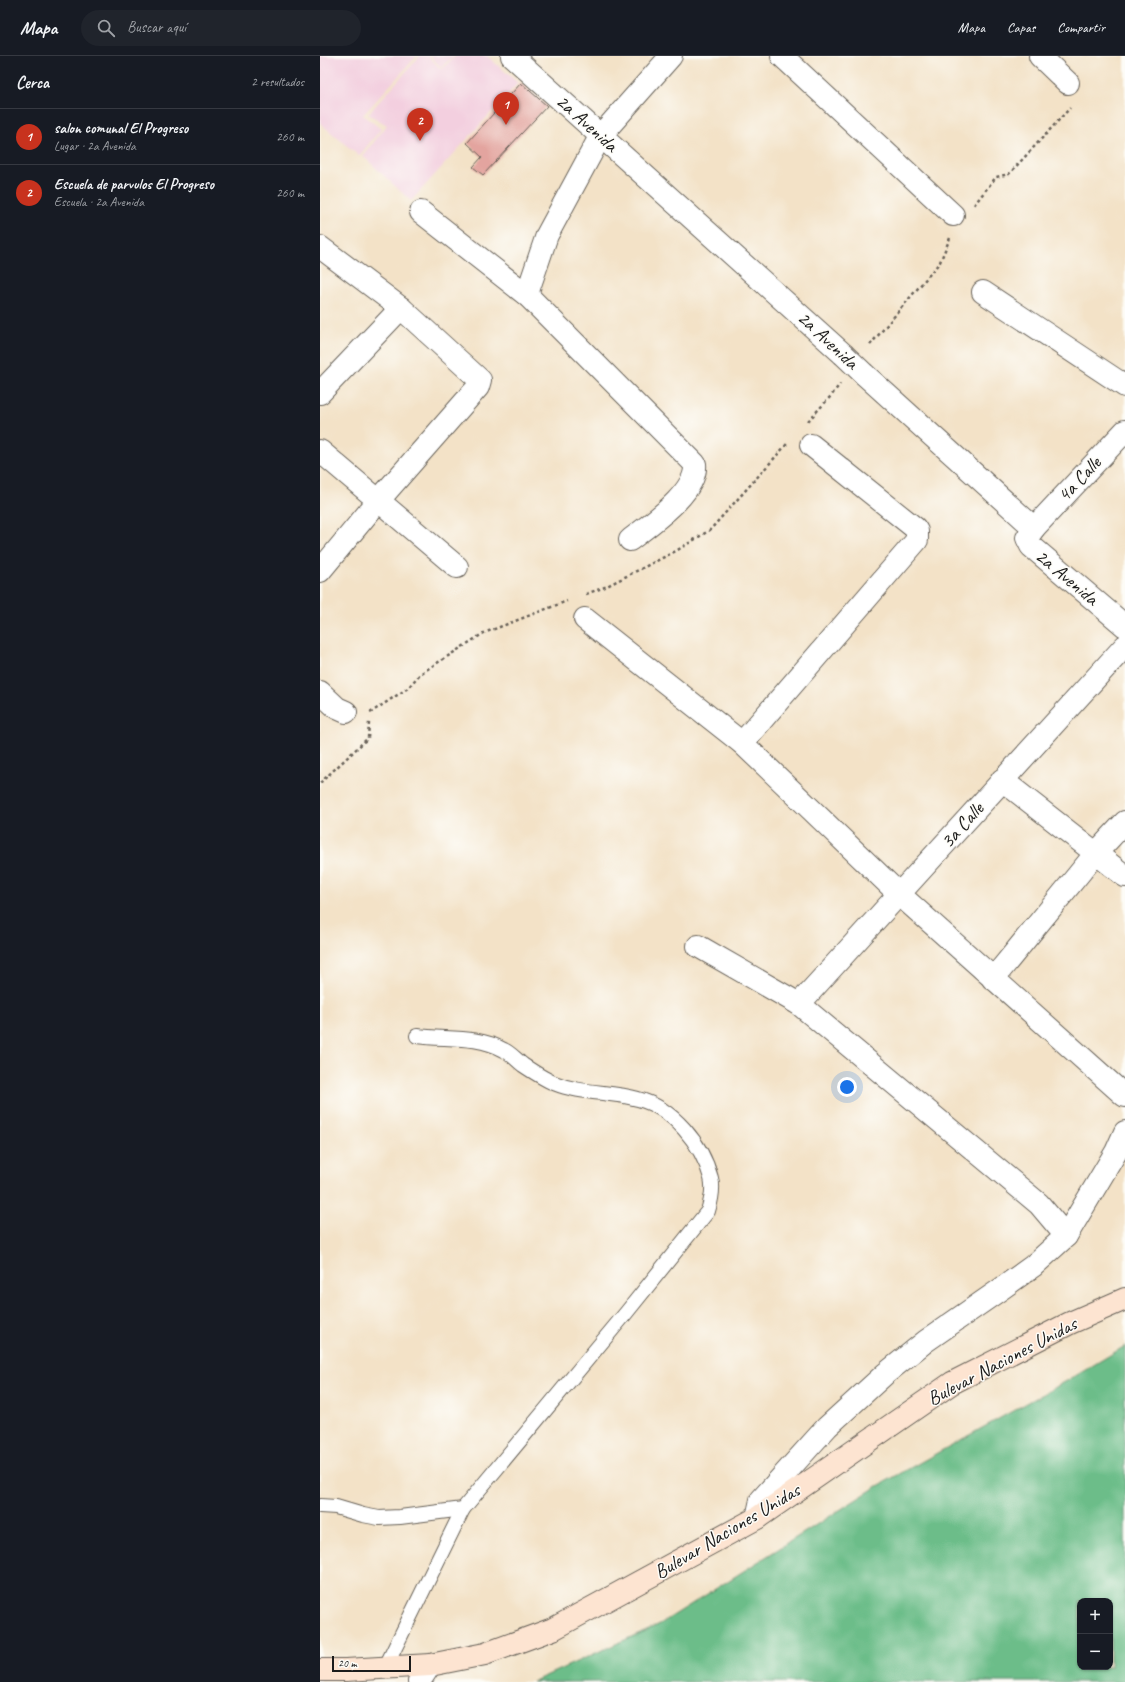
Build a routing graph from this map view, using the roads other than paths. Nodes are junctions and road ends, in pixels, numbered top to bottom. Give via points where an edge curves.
1 (512, 56) edge
2 (671, 56) edge
3 (782, 56) edge
4 (1040, 56) edge
5 (1068, 83) dead end
6 (601, 135) junction
7 (421, 212) dead end
8 (953, 215) dead end
9 (320, 247) edge
10 (983, 292) dead end
11 (528, 296) junction
12 (401, 308) junction
13 (1125, 386) edge
14 (320, 393) edge
15 (1125, 431) edge
16 (811, 445) dead end
17 (320, 451) edge
18 (378, 501) junction
19 (1034, 528) junction
20 (630, 540) dead end
21 (457, 566) dead end
22 (320, 570) edge
23 (585, 619) dead end
24 (1125, 626) edge
25 (1125, 646) edge
26 (320, 692) edge
27 (346, 712) dead end
28 (742, 743) junction
29 (1002, 780) junction
30 (1125, 822) edge
31 (1096, 854) junction
32 (1125, 876) edge
33 (898, 894) junction
34 (698, 946) dead end
35 (993, 979) junction
36 (799, 1004) junction
37 (418, 1036) dead end
38 (1125, 1096) edge
39 (1125, 1132) edge
40 (1066, 1236) junction
41 (1125, 1299) edge
42 (320, 1506) edge
43 (463, 1509) junction
44 (757, 1518) junction
45 (384, 1668) junction
46 (320, 1670) edge
47 (424, 1674) edge

1 - 6 street, 2a Avenida
2 - 6 street
3 - 8 street
4 - 5 street
6 - 11 street via 547,235 533,271
6 - 19 street, 2a Avenida, bridge
7 - 11 street
9 - 12 street
10 - 13 street
11 - 20 street via 695,464 695,476 676,502
12 - 14 street
12 - 18 street via 478,378 480,384
15 - 19 street, 4a Calle
16 - 28 street via 915,528 917,540
17 - 18 street
18 - 21 street
18 - 22 street
19 - 24 street, 2a Avenida via 1027,538 1030,546
23 - 28 street
25 - 29 street, 3a Calle
26 - 27 street
28 - 33 street
29 - 31 street
29 - 33 street, 3a Calle
30 - 31 street
31 - 32 street
31 - 35 street
33 - 35 street
33 - 36 street, 3a Calle
34 - 36 street
35 - 38 street
36 - 40 street via 1039,1204
37 - 43 lane via 484,1042 504,1050 554,1083 576,1090 638,1099 658,1108 673,1119 698,1146 711,1179 712,1198 708,1211
39 - 40 street via 1116,1152
40 - 44 street via 1033,1266 926,1341 885,1374 827,1427 761,1500
41 - 44 main road, Bulevar Naciones Unidas via 952,1383
42 - 43 lane via 336,1507 379,1518
43 - 45 lane
44 - 47 main road, Bulevar Naciones Unidas via 553,1629
45 - 46 main road, Bulevar Naciones Unidas
45 - 47 main road, Bulevar Naciones Unidas

